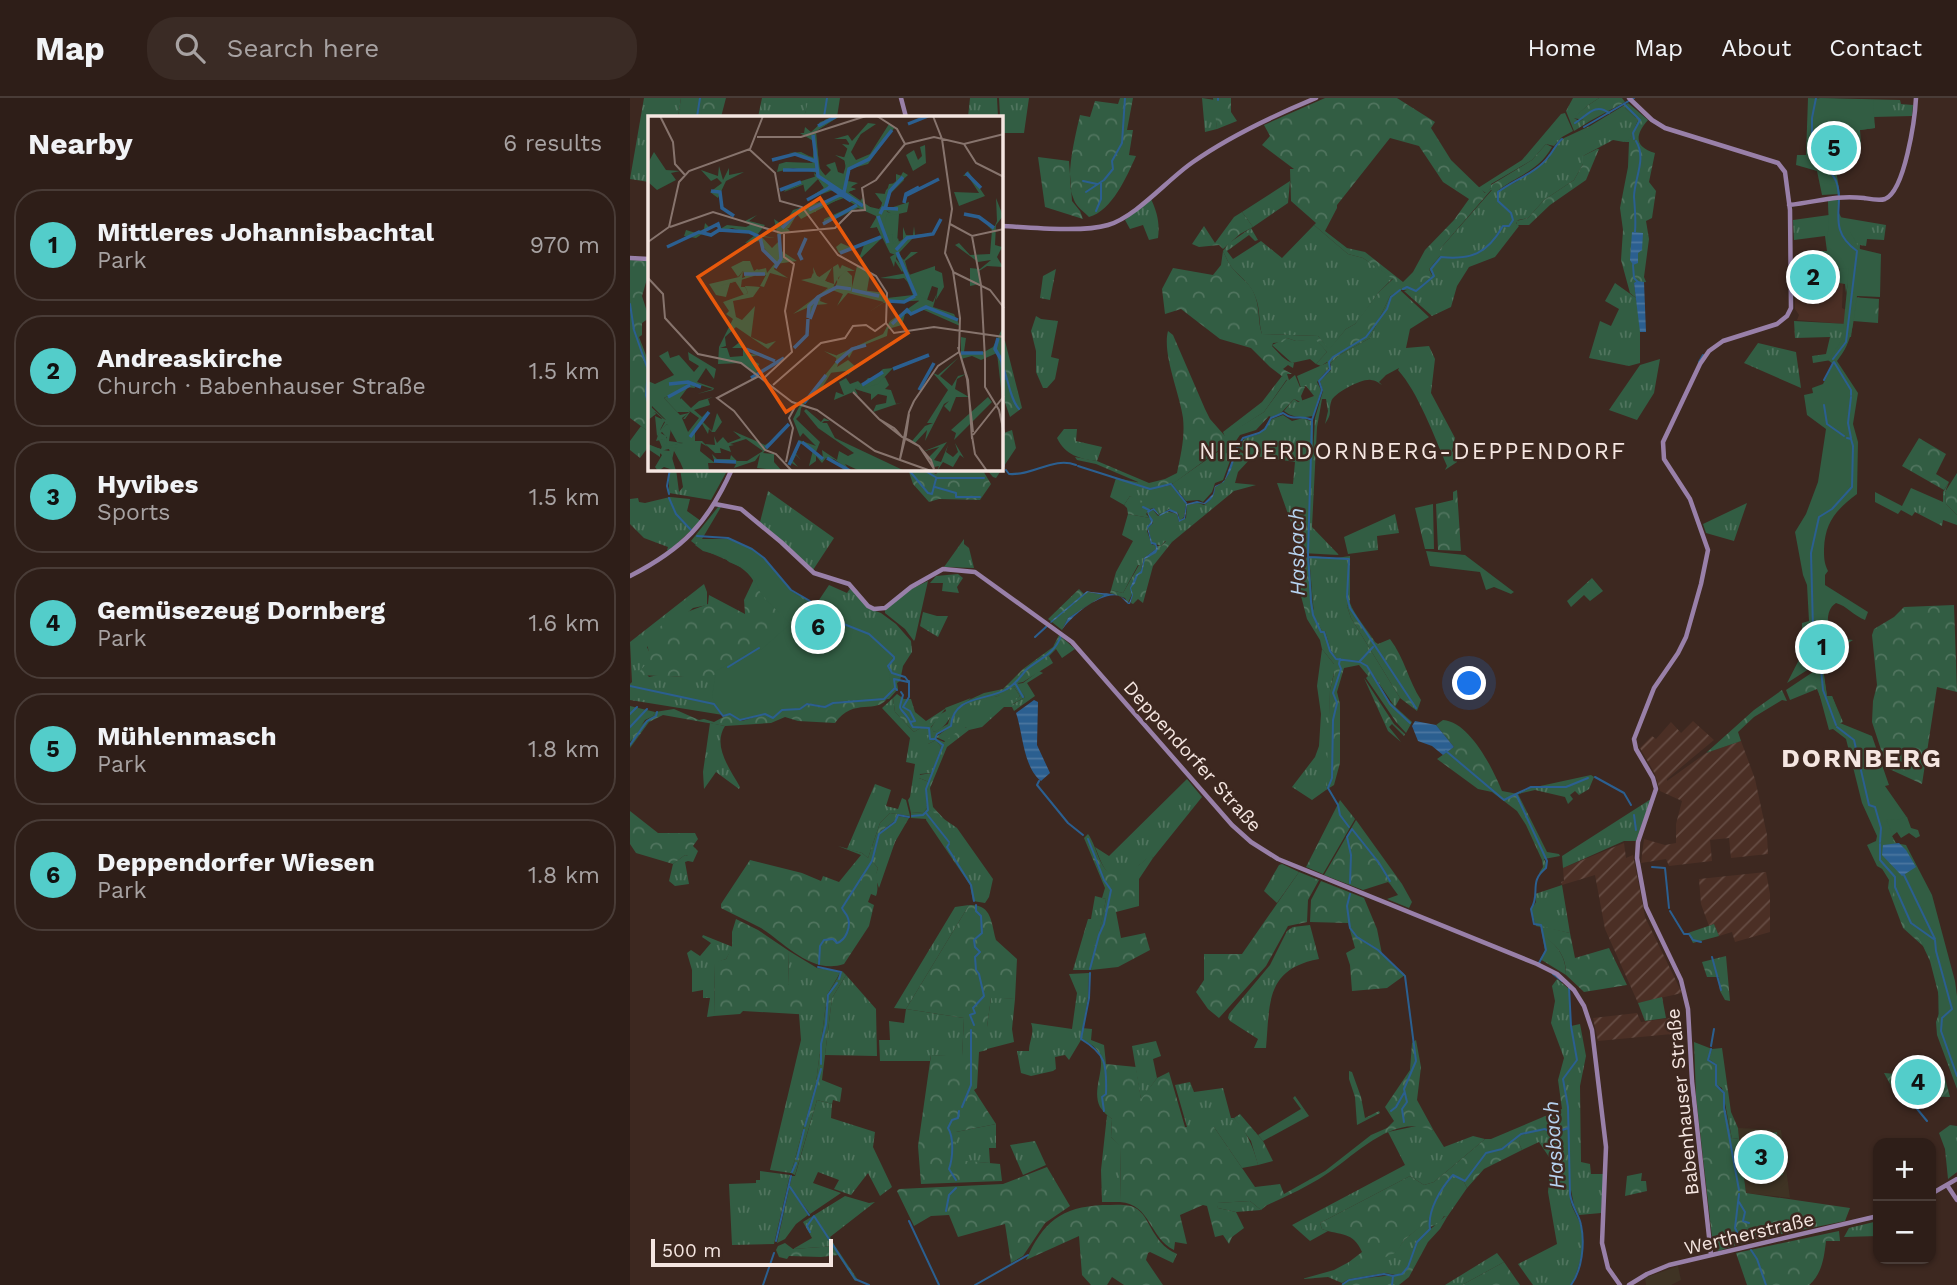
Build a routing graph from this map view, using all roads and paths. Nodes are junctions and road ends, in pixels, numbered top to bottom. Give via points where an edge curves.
1 (901, 98) edge
2 (1316, 98) edge
3 (1629, 98) edge
4 (1916, 98) edge
5 (906, 116) edge
6 (1789, 205) junction
7 (1003, 226) edge
8 (630, 258) edge
9 (648, 259) edge
10 (731, 471) edge
11 (715, 504) junction
12 (630, 576) edge
13 (1957, 1179) edge
14 (1947, 1185) junction
15 (1936, 1192) edge
16 (1957, 1200) edge
17 (1873, 1217) edge
18 (1712, 1255) junction
19 (1619, 1285) edge
20 (1629, 1285) edge

1 - 5 main road
2 - 7 main road via 1196,160 1110,225
3 - 6 main road via 1665,128 1778,163 1785,172
4 - 6 main road via 1910,145 1892,194 1885,199 1838,196
6 - 18 main road, Babenhauser Straße via 1793,295 1789,314 1777,324 1723,341 1709,351 1662,443 1664,459 1696,514 1707,554 1684,643 1654,688 1634,739 1656,786 1637,858 1646,907 1681,980 1689,1012 1693,1092
8 - 9 main road
10 - 11 main road
11 - 12 main road via 675,550
11 - 19 main road, Deppendorfer Straße via 741,509 814,573 849,584 874,609 885,608 943,569 975,572 1072,642 1251,842 1292,865 1557,974 1574,990 1592,1030 1606,1153 1602,1243 1608,1268
13 - 14 main road
14 - 15 main road
14 - 16 main road
17 - 18 main road, Wertherstraße
18 - 20 main road, Wertherstraße via 1657,1269

